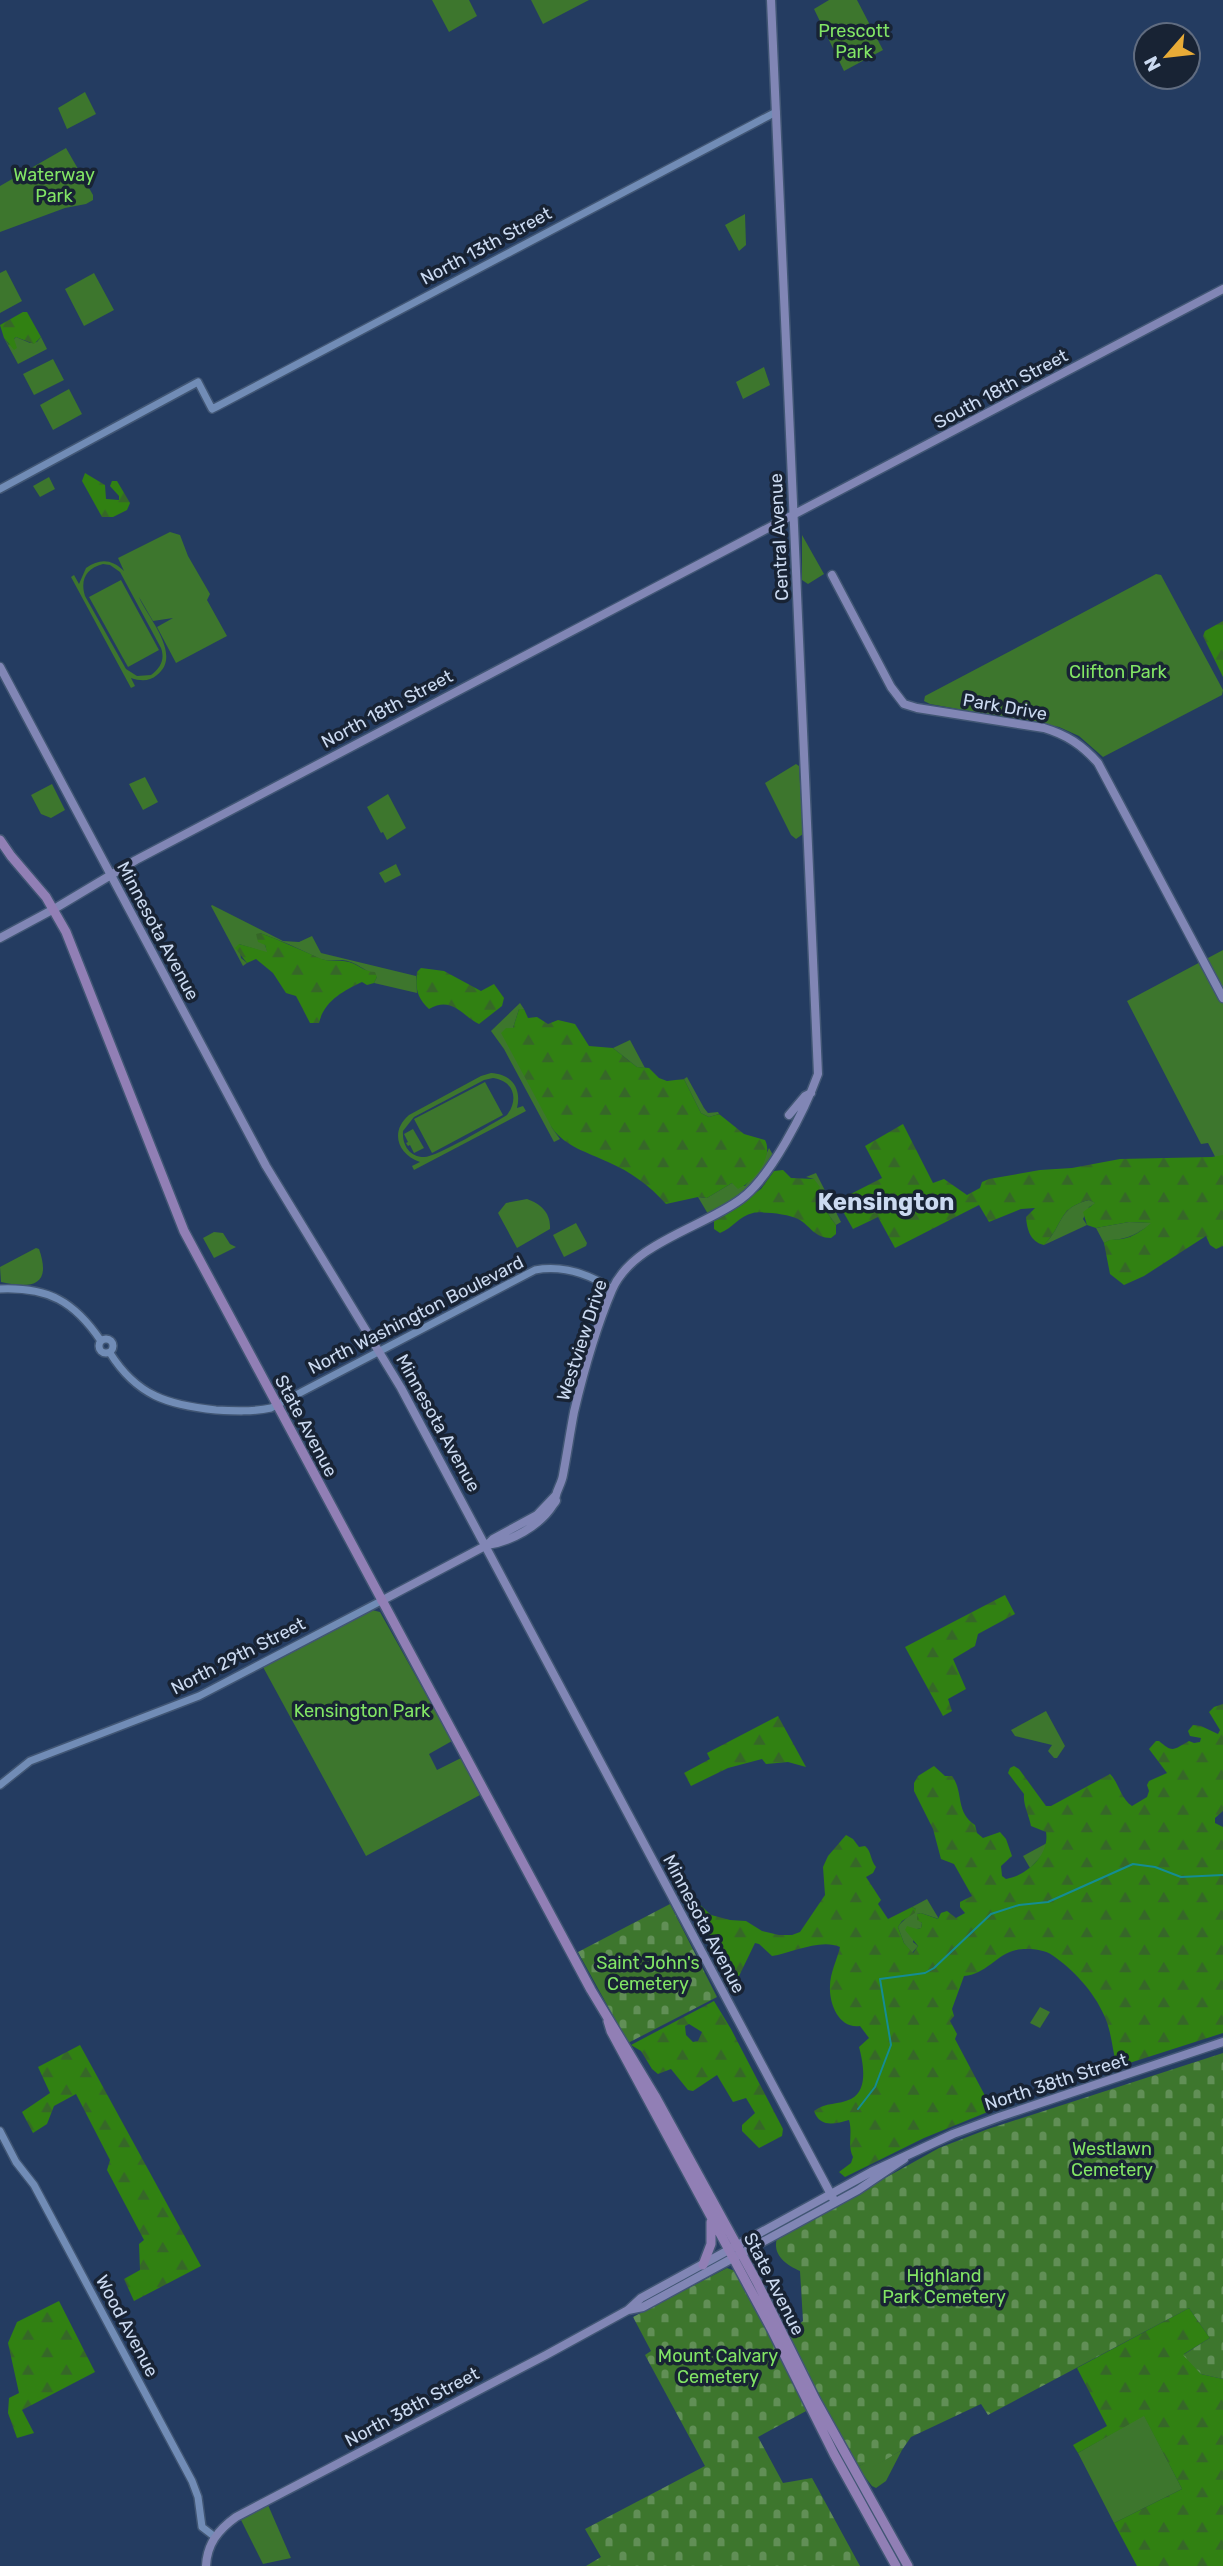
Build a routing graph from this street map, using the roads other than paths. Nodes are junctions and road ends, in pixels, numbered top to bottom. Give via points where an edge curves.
1 (771, 0) edge
2 (776, 112) junction
3 (1223, 289) edge
4 (0, 489) edge
5 (794, 516) junction
6 (832, 575) dead end
7 (0, 667) edge
8 (0, 839) edge
9 (110, 874) junction
10 (54, 909) junction
11 (0, 938) edge
12 (1223, 998) edge
13 (818, 1074) joint
14 (811, 1093) junction
15 (789, 1115) dead end
16 (2, 1286) edge
17 (612, 1289) junction
18 (380, 1351) junction
19 (276, 1405) junction
20 (487, 1545) junction
21 (381, 1601) junction
22 (0, 1785) edge
23 (607, 2019) junction
24 (1221, 2044) edge
25 (0, 2131) edge
26 (833, 2198) junction
27 (710, 2216) junction
28 (735, 2252) junction
29 (702, 2266) junction
30 (628, 2310) junction
31 (215, 2537) junction
32 (206, 2566) edge
33 (896, 2566) edge
34 (908, 2566) edge

1 - 2 main road, Central Avenue
2 - 4 street, North 13th Street via 212,409 198,383
2 - 5 main road, Central Avenue
3 - 5 main road, South 18th Street
5 - 9 main road, North 18th Street
5 - 13 main road, Central Avenue
6 - 12 main road, Park Drive via 904,704 1044,729 1062,734 1088,751
7 - 9 main road, Minnesota Avenue
8 - 10 main road, State Avenue
9 - 10 main road, North 18th Street
9 - 18 main road, Minnesota Avenue via 266,1167
10 - 11 main road, North 18th Street
10 - 19 main road, State Avenue via 184,1231
13 - 14 main road, Westview Drive
14 - 15 main road
14 - 17 main road, Westview Drive via 752,1190 641,1255
16 - 19 street, North Washington Boulevard via 55,1297 84,1318 101,1341 112,1342 110,1353 140,1388 180,1406 253,1409
17 - 18 street, North Washington Boulevard via 561,1268 536,1270
17 - 20 main road, Westview Drive via 578,1399 556,1494 537,1515
18 - 19 street, North Washington Boulevard
18 - 20 main road, Minnesota Avenue
19 - 21 main road, State Avenue
20 - 21 main road, North 29th Street
20 - 26 main road, Minnesota Avenue
21 - 22 street, North 29th Street via 199,1696 30,1761
21 - 23 main road, State Avenue
23 - 27 main road, State Avenue
23 - 28 main road, State Avenue via 643,2073
24 - 26 main road, North 38th Street via 999,2117 909,2154 885,2173
25 - 31 street, Wood Avenue via 34,2185 191,2481 202,2527
26 - 28 main road, North 38th Street
27 - 28 main road, State Avenue
27 - 29 main road via 711,2244
28 - 29 main road, North 38th Street
28 - 30 main road, North 38th Street via 643,2307
28 - 33 main road, State Avenue via 834,2454
28 - 34 main road, State Avenue
29 - 30 main road, North 38th Street via 641,2298
30 - 31 main road, North 38th Street via 247,2510
31 - 32 main road

